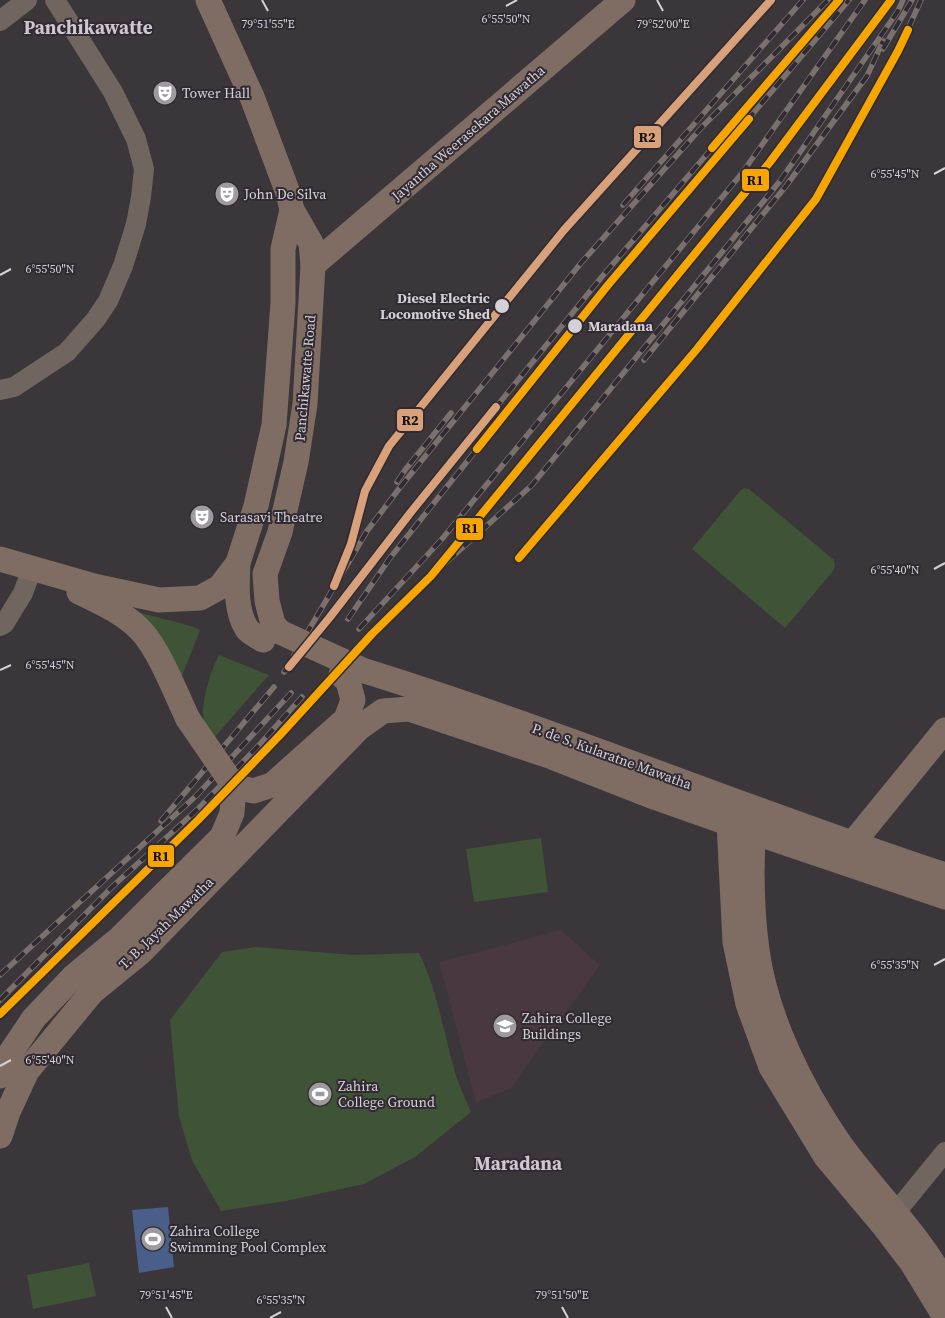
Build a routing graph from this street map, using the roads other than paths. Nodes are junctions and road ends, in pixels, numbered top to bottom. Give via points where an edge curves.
1 (27, 0) edge
2 (55, 0) edge
3 (208, 0) edge
4 (600, 0) edge
5 (623, 0) edge
6 (0, 21) edge
7 (292, 210) junction
8 (312, 254) junction
9 (0, 390) edge
10 (0, 559) edge
11 (238, 563) junction
12 (37, 571) junction
13 (0, 626) edge
14 (272, 636) junction
15 (353, 723) junction
16 (945, 730) edge
17 (234, 786) junction
18 (730, 798) junction
19 (753, 820) junction
20 (729, 823) junction
21 (852, 844) junction
22 (945, 875) edge
23 (945, 898) edge
24 (34, 1018) junction
25 (55, 1036) junction
26 (0, 1076) edge
27 (0, 1136) edge
28 (945, 1152) edge
29 (896, 1212) junction
30 (945, 1283) edge
31 (945, 1317) edge

1 - 6 street
2 - 9 street via 113,92 136,139 144,169 141,197 123,266 108,301 96,319 67,352 14,387
3 - 7 main road, Panchikawatte Road via 252,98
4 - 8 main road, Jayantha Weerasekara Mawatha via 360,206
5 - 8 main road, Jayantha Weerasekara Mawatha
7 - 8 main road, Panchikawatte Road
7 - 11 main road, Panchikawatte Road via 283,249 283,303 274,425 256,506
8 - 14 main road, Panchikawatte Road via 305,404 298,452 280,532 265,574
10 - 12 main road
11 - 12 main road, Panchikawatte Road via 220,587 200,598 160,600
11 - 14 main road, Panchikawatte Road via 237,589 248,630
12 - 13 street
12 - 17 main road, bridge via 115,610 143,633 188,719
14 - 15 main road via 348,681 354,700
14 - 18 main road, P. de S. Kularatne Mawatha, bridge
15 - 17 main road via 272,785 253,791
15 - 20 main road, P. de S. Kularatne Mawatha via 383,711 409,709 552,757
15 - 25 main road, T. B. Jayah Mawatha via 140,952 92,992
16 - 21 main road
17 - 24 main road, T. B. Jayah Mawatha via 232,814 222,836
18 - 19 main road, P. de S. Kularatne Mawatha
18 - 20 main road
19 - 20 main road, P. de S. Kularatne Mawatha
19 - 21 main road, P. de S. Kularatne Mawatha
19 - 23 main road, P. de S. Kularatne Mawatha
19 - 29 main road via 751,882 757,952 770,1006 800,1080 841,1144
20 - 31 main road via 735,942 748,1004 771,1067 826,1157 912,1263
21 - 22 main road, P. de S. Kularatne Mawatha
24 - 25 main road
24 - 26 main road, T. B. Jayah Mawatha via 7,1058
25 - 27 main road, T. B. Jayah Mawatha via 27,1071
28 - 29 street
29 - 30 main road

